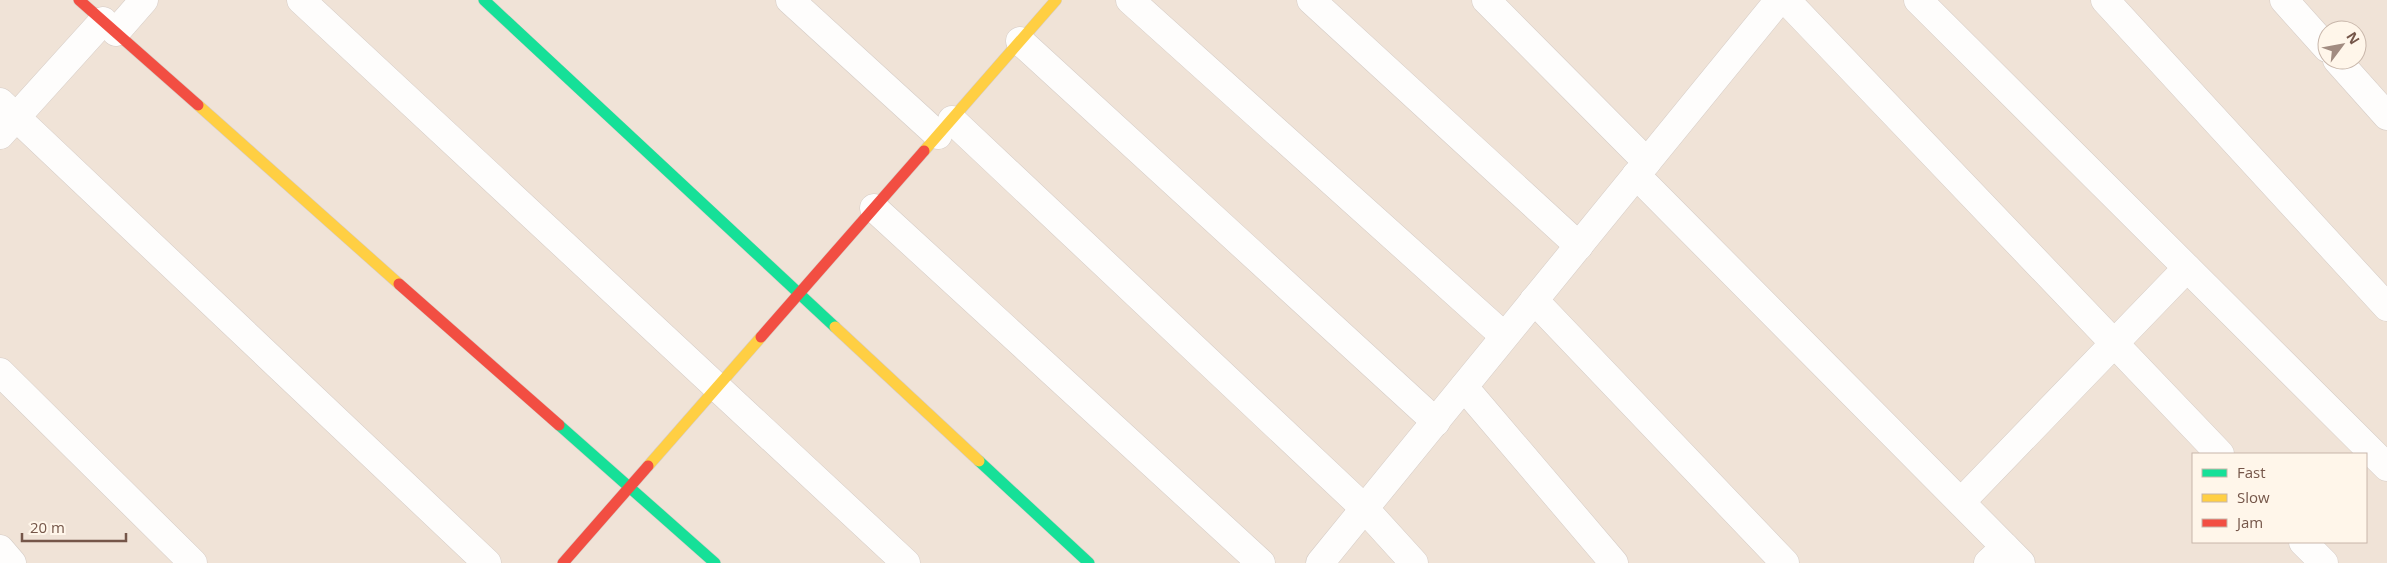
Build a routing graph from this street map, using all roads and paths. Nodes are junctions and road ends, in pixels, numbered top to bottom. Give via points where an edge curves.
1 (79, 0) edge
2 (144, 0) edge
3 (301, 0) edge
4 (484, 0) edge
5 (790, 0) edge
6 (1056, 0) edge
7 (1130, 0) edge
8 (1311, 0) edge
9 (1486, 0) edge
10 (1918, 0) edge
11 (2105, 0) edge
12 (2284, 0) edge
13 (1777, 1) edge
14 (109, 27) junction
15 (2317, 37) edge
16 (1020, 41) junction
17 (2346, 70) edge
18 (2387, 116) edge
19 (5, 118) edge
20 (945, 128) junction
21 (1642, 168) junction
22 (874, 208) junction
23 (1579, 246) junction
24 (2187, 268) junction
25 (799, 293) junction
26 (1534, 300) junction
27 (2387, 307) edge
28 (1504, 336) junction
29 (2114, 343) junction
30 (0, 372) edge
31 (717, 387) junction
32 (1464, 387) junction
33 (1436, 422) junction
34 (2219, 453) edge
35 (2387, 467) edge
36 (630, 487) junction
37 (1960, 502) junction
38 (1365, 509) junction
39 (2304, 543) edge
40 (0, 549) edge
41 (2005, 558) edge
42 (12, 563) edge
43 (193, 563) edge
44 (487, 563) edge
45 (564, 563) edge
46 (715, 563) edge
47 (906, 563) edge
48 (1089, 563) edge
49 (1261, 563) edge
50 (1320, 563) edge
51 (1414, 563) edge
52 (1614, 563) edge
53 (1785, 563) edge
54 (2324, 563) edge

1 - 14 street
2 - 14 street
3 - 31 street
4 - 25 street
5 - 20 street
6 - 16 street
7 - 28 street
8 - 23 street
9 - 21 street
10 - 24 street
11 - 27 street
12 - 15 street
13 - 21 street
13 - 29 street
14 - 19 street
14 - 36 street
16 - 20 street
16 - 33 street
17 - 18 street
19 - 44 street
20 - 22 street
20 - 38 street
21 - 23 street
21 - 37 street
22 - 25 street
22 - 49 street
23 - 26 street
24 - 29 street
24 - 35 street
25 - 31 street
25 - 48 street
26 - 28 street
26 - 53 street
28 - 32 street
29 - 34 street
29 - 37 street
30 - 43 street
31 - 36 street
31 - 47 street
32 - 33 street
32 - 52 street
33 - 38 street
36 - 45 street
36 - 46 street
37 - 41 street
38 - 50 street
38 - 51 street
39 - 54 street
40 - 42 street

